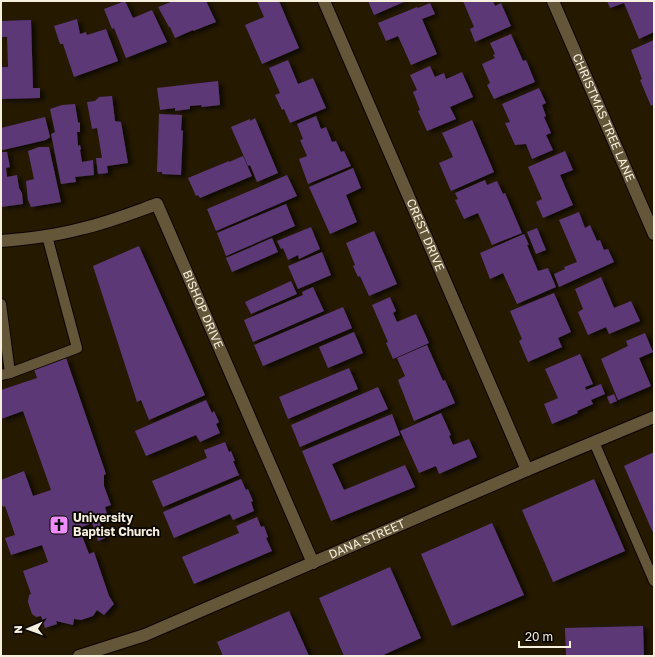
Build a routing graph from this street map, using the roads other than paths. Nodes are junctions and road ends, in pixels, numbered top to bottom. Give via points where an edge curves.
1 (324, 1) edge
2 (553, 1) edge
3 (654, 234) edge
4 (46, 236) junction
5 (1, 241) edge
6 (1, 304) edge
7 (5, 374) edge
8 (654, 417) edge
9 (594, 442) junction
10 (528, 470) junction
11 (313, 563) junction
12 (654, 581) edge
13 (79, 656) edge
14 (82, 656) edge

1 - 10 street, CREST DRIVE
2 - 3 street, CHRISTMAS TREE LANE
4 - 5 street, BISHOP DRIVE
4 - 7 lane via 77,348
4 - 11 street, BISHOP DRIVE via 81,229 157,204
6 - 7 lane
8 - 9 street, DANA STREET
9 - 10 street, DANA STREET
9 - 12 lane
10 - 11 street, DANA STREET
11 - 14 street, DANA STREET via 145,635
13 - 14 street, DANA STREET

